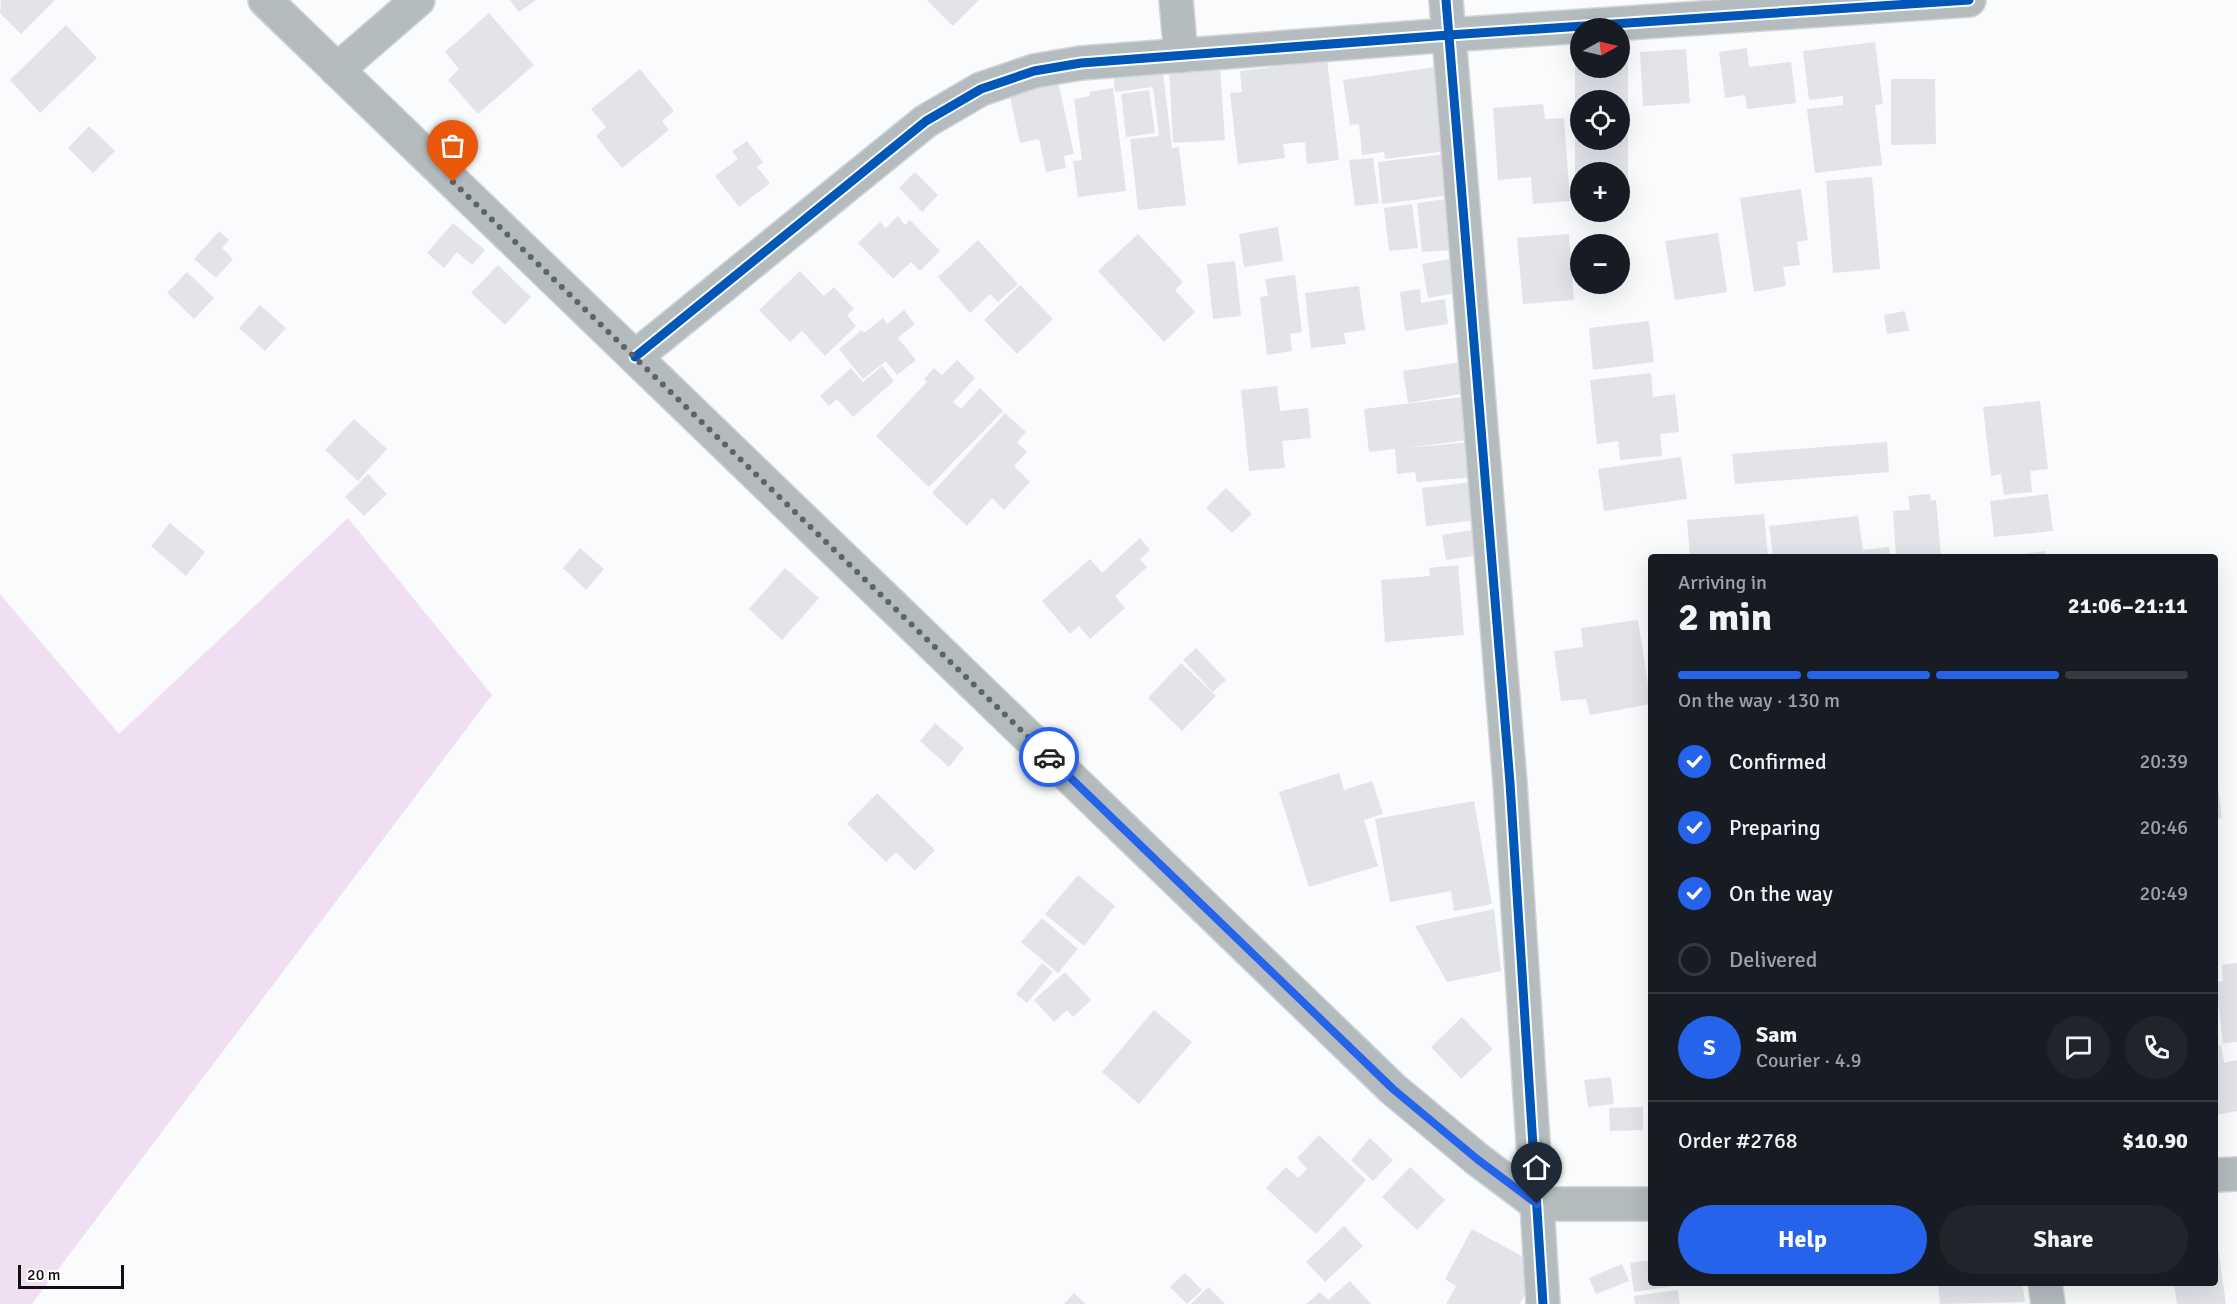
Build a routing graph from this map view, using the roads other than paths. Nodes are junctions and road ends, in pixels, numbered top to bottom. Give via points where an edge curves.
1 (265, 0) edge
2 (418, 0) edge
3 (1176, 0) edge
4 (1446, 0) edge
5 (1953, 1) edge
6 (1449, 35) junction
7 (1181, 56) junction
8 (337, 70) junction
9 (635, 357) junction
10 (2237, 1174) edge
11 (2218, 1175) edge
12 (1537, 1204) junction
13 (1648, 1204) edge
14 (2046, 1286) edge
15 (1543, 1304) edge
16 (2048, 1304) edge

1 - 8 main road
2 - 8 street
3 - 7 street
4 - 6 street
5 - 6 street
6 - 7 street
6 - 12 street via 1509,771
7 - 9 street via 1081,63 1034,71 981,89 926,121
8 - 9 main road
9 - 12 main road via 1393,1089
10 - 11 main road
12 - 13 main road
12 - 15 street
14 - 16 street

